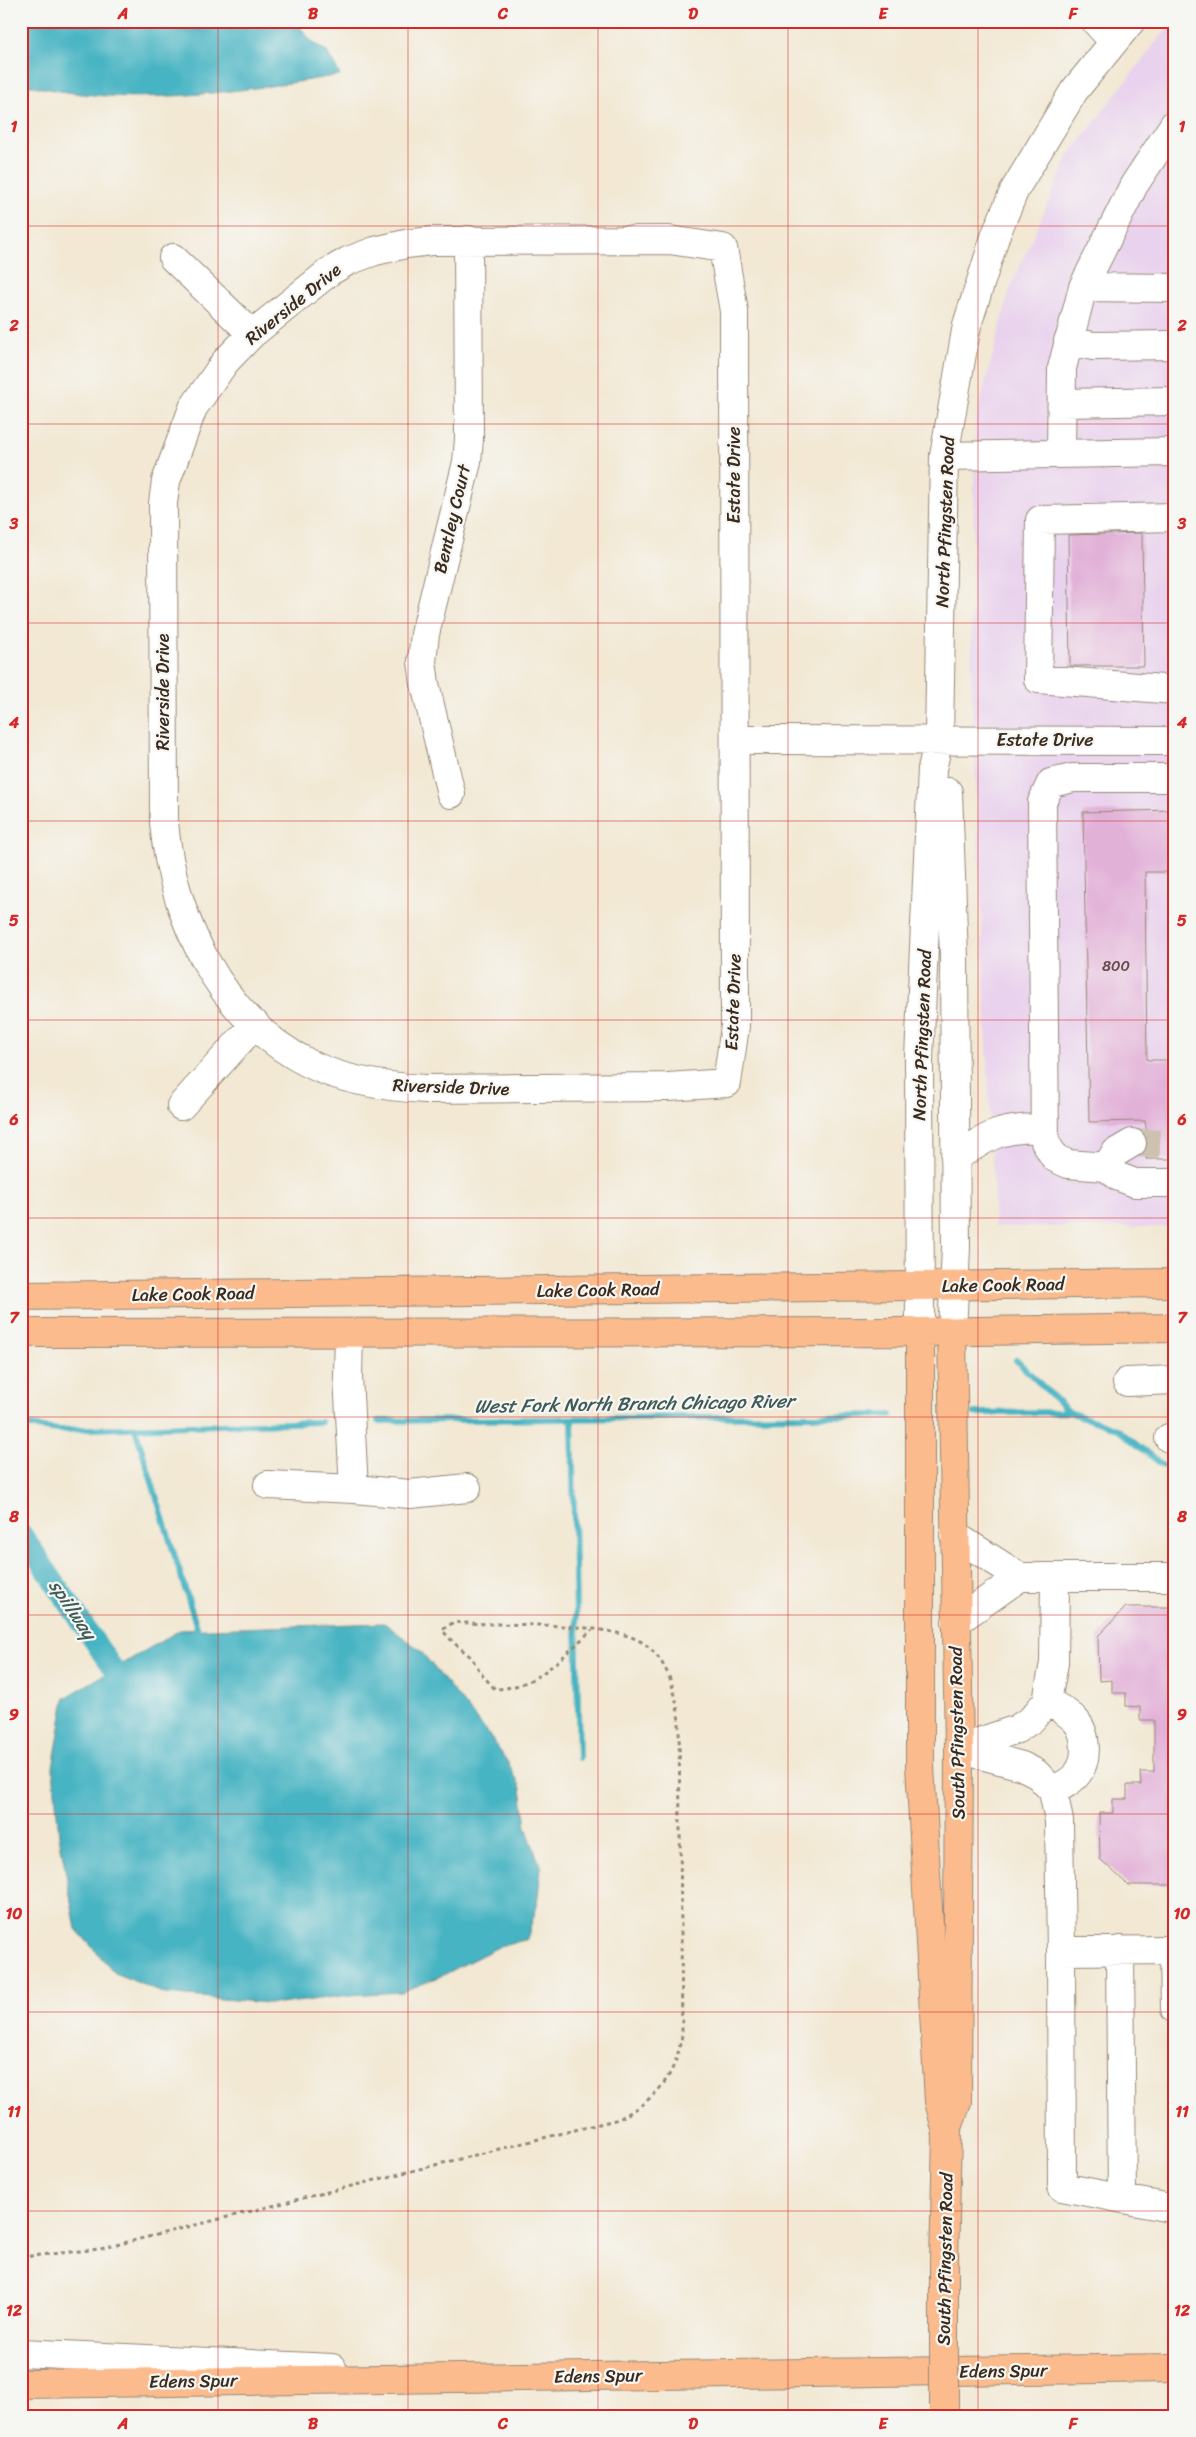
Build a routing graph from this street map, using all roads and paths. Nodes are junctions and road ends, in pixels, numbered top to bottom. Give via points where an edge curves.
1 (1095, 21) edge
2 (1131, 21) edge
3 (1114, 42) junction
4 (1174, 125) edge
5 (468, 240) junction
6 (686, 243) joint
7 (173, 258) dead end
8 (1083, 287) junction
9 (1175, 288) edge
10 (252, 334) junction
11 (1068, 341) junction
12 (1175, 345) edge
13 (1175, 401) edge
14 (1062, 403) junction
15 (1175, 452) edge
16 (1061, 454) junction
17 (944, 456) junction
18 (1175, 516) edge
19 (1175, 690) edge
20 (939, 739) junction
21 (735, 740) junction
22 (1175, 741) edge
23 (1175, 778) edge
24 (451, 794) dead end
25 (254, 1024) junction
26 (727, 1083) joint
27 (181, 1106) dead end
28 (1044, 1128) junction
29 (1132, 1143) tunnel mouth
30 (955, 1158) junction
31 (1106, 1167) junction
32 (1175, 1183) edge
33 (1175, 1283) edge
34 (919, 1286) junction
35 (953, 1286) junction
36 (24, 1296) edge
37 (1175, 1328) edge
38 (920, 1332) junction
39 (952, 1332) junction
40 (24, 1333) edge
41 (350, 1333) junction
42 (1175, 1380) edge
43 (1127, 1382) dead end
44 (268, 1485) dead end
45 (466, 1488) dead end
46 (354, 1489) junction
47 (954, 1534) junction
48 (1020, 1577) junction
49 (1175, 1577) edge
50 (1055, 1579) junction
51 (956, 1622) junction
52 (592, 1630) junction
53 (1046, 1701) junction
54 (959, 1750) junction
55 (1052, 1791) junction
56 (1120, 1950) junction
57 (1175, 1950) edge
58 (1061, 1951) junction
59 (1175, 2009) edge
60 (947, 2133) junction
61 (1122, 2198) junction
62 (1175, 2208) edge
63 (21, 2257) edge
64 (21, 2353) edge
65 (1175, 2368) edge
66 (453, 2377) junction
67 (21, 2384) edge
68 (944, 2416) edge

1 - 3 street
2 - 3 street, North Pfingsten Road
3 - 17 street, North Pfingsten Road via 1074,91 1038,148 1000,225 967,326
4 - 8 street via 1134,185
5 - 6 street, Riverside Drive via 670,240
5 - 10 street, Riverside Drive via 406,244 348,261 329,272
5 - 24 street, Bentley Court via 467,462 425,634 422,661
6 - 21 street, Estate Drive via 723,248 734,311
7 - 10 street
8 - 9 street
8 - 11 street
10 - 25 street, Riverside Drive via 225,362 193,408 166,481 163,502 164,822 167,854 176,888 203,956 221,987
11 - 12 street via 1093,346
11 - 14 street via 1062,368
13 - 14 street
14 - 16 street
15 - 16 street
16 - 17 street
17 - 20 street, North Pfingsten Road
18 - 19 street via 1040,520 1038,669 1038,679
20 - 21 street, Estate Drive
20 - 22 street, Estate Drive
20 - 30 street, North Pfingsten Road via 947,768 954,959
20 - 34 street, North Pfingsten Road via 932,769 919,1058
21 - 26 street, Estate Drive via 735,1026
23 - 28 street via 1073,778 1051,783 1042,802
25 - 26 street, Riverside Drive via 308,1063 350,1079 403,1088 668,1087
25 - 27 street
28 - 30 street via 1003,1130 982,1139
28 - 31 street via 1045,1142 1055,1158 1068,1164
29 - 31 street via 1115,1153
30 - 35 street, North Pfingsten Road
31 - 32 street via 1119,1177 1136,1183
33 - 35 main road, Lake Cook Road
34 - 35 main road, Lake Cook Road
34 - 36 main road, Lake Cook Road
34 - 38 street, North Pfingsten Road
35 - 39 street, North Pfingsten Road
37 - 39 main road
38 - 39 main road
38 - 41 main road
38 - 60 main road, South Pfingsten Road via 920,1766 939,2101
39 - 47 main road, South Pfingsten Road
40 - 41 main road
41 - 46 street via 348,1385
42 - 43 street
44 - 46 street
45 - 46 street via 410,1494
47 - 48 street
47 - 51 main road, South Pfingsten Road
48 - 50 street
48 - 51 street
49 - 50 street
50 - 53 street via 1054,1663
51 - 54 main road, South Pfingsten Road
52 - 52 path via 576,1626 454,1622 442,1630 472,1657 495,1688 513,1688 538,1677
52 - 63 path via 621,1634 645,1645 663,1664 677,1702 682,2035 678,2058 669,2078 636,2110 620,2119 100,2249
53 - 54 street via 1032,1719 1017,1729
53 - 55 street via 1077,1722 1085,1747 1082,1766 1077,1774
54 - 55 street via 1022,1766 1036,1773
54 - 60 main road, South Pfingsten Road via 957,2102
55 - 58 street via 1059,1821
56 - 57 street
56 - 58 street
56 - 61 street
57 - 59 street
58 - 61 street via 1062,2187
60 - 68 main road, South Pfingsten Road, bridge
61 - 62 street
64 - 66 street via 341,2368
65 - 66 main road, Edens Spur
66 - 67 main road, Edens Spur

